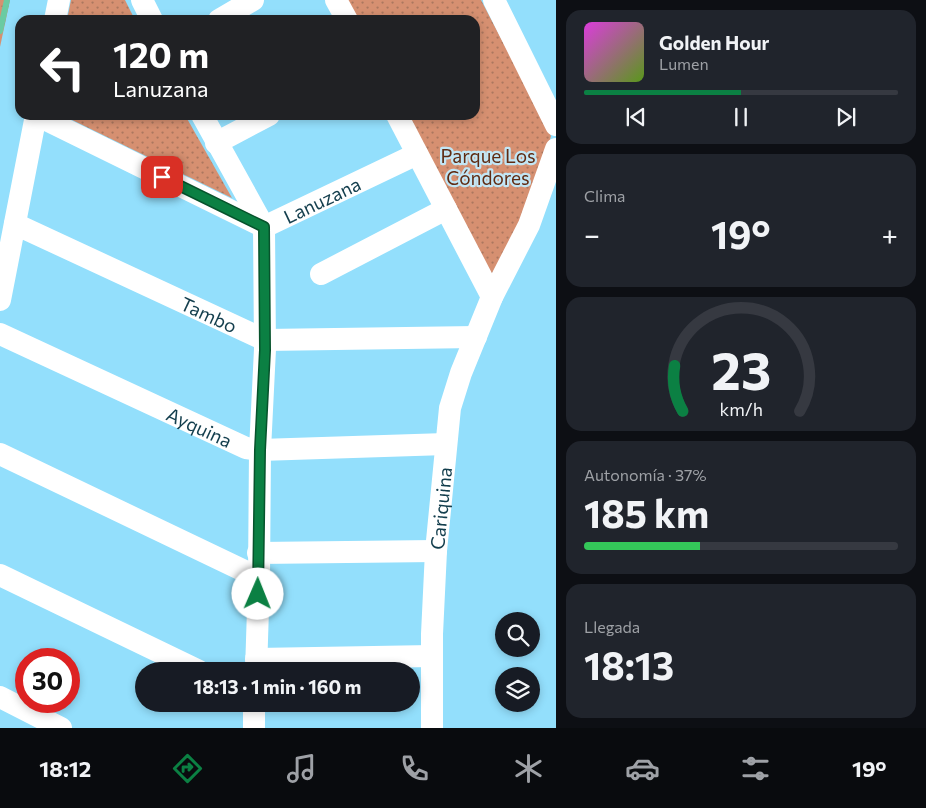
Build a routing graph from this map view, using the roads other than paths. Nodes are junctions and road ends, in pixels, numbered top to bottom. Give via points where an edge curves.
1 (58, 0) edge
2 (253, 0) edge
3 (336, 0) edge
4 (494, 0) edge
5 (56, 15) edge
6 (228, 15) edge
7 (344, 15) edge
8 (35, 120) edge
9 (46, 120) edge
10 (204, 120) edge
11 (260, 120) edge
12 (399, 120) edge
13 (556, 125) edge
14 (216, 143) junction
15 (556, 149) edge
16 (417, 154) junction
17 (446, 209) junction
18 (15, 224) junction
19 (264, 227) junction
20 (321, 274) dead end
21 (492, 297) junction
22 (0, 300) edge
23 (0, 334) edge
24 (476, 338) junction
25 (264, 340) junction
26 (446, 444) junction
27 (260, 450) junction
28 (0, 454) edge
29 (436, 551) junction
30 (258, 553) junction
31 (0, 575) edge
32 (259, 578) junction
33 (432, 656) junction
34 (180, 662) edge
35 (256, 662) edge
36 (315, 662) edge
37 (0, 697) edge
38 (254, 712) edge
39 (61, 728) edge
40 (254, 728) edge
41 (432, 728) edge

1 - 5 street
2 - 6 street
3 - 7 street
4 - 13 street
8 - 18 street
9 - 19 street, Lanuzana
10 - 14 street
11 - 14 street
12 - 16 street
14 - 19 street
15 - 21 street, Cariquina via 529,225
16 - 17 street
16 - 19 street, Lanuzana
17 - 20 street
17 - 21 street
18 - 22 street
18 - 25 street, Tambo
19 - 25 street
21 - 24 street, Cariquina
23 - 27 street, Ayquina via 222,438
24 - 25 street, Tambo
24 - 26 street, Cariquina via 450,408
25 - 27 street
26 - 27 street, Ayquina
26 - 29 street, Cariquina
27 - 30 street
28 - 32 street
29 - 30 street
29 - 33 street, Cariquina
30 - 32 street
31 - 34 street
32 - 35 street
33 - 36 street
33 - 41 street, Cariquina
37 - 39 street
38 - 40 street

